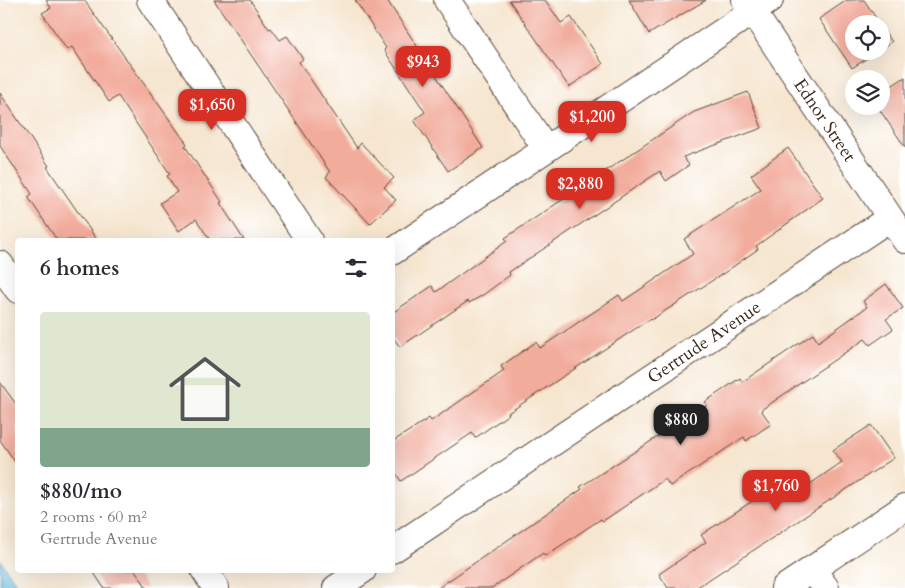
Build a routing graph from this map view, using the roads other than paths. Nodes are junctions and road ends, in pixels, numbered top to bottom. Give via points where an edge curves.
1 (150, 0) edge
2 (447, 0) edge
3 (756, 4) edge
4 (546, 149) junction
5 (890, 218) junction
6 (308, 238) edge
7 (905, 240) edge
8 (395, 250) edge
9 (0, 264) edge
10 (15, 286) edge
11 (905, 507) edge
12 (395, 548) edge
13 (206, 573) edge
14 (358, 573) edge
15 (819, 578) edge
16 (216, 588) edge
17 (336, 588) edge
18 (784, 588) edge

1 - 6 street
2 - 4 street
3 - 4 street
3 - 5 street, Ednor Street
4 - 8 street
5 - 7 street, Ednor Street
5 - 12 street, Gertrude Avenue
9 - 10 street
11 - 15 street
13 - 16 street
14 - 17 street
15 - 18 street

